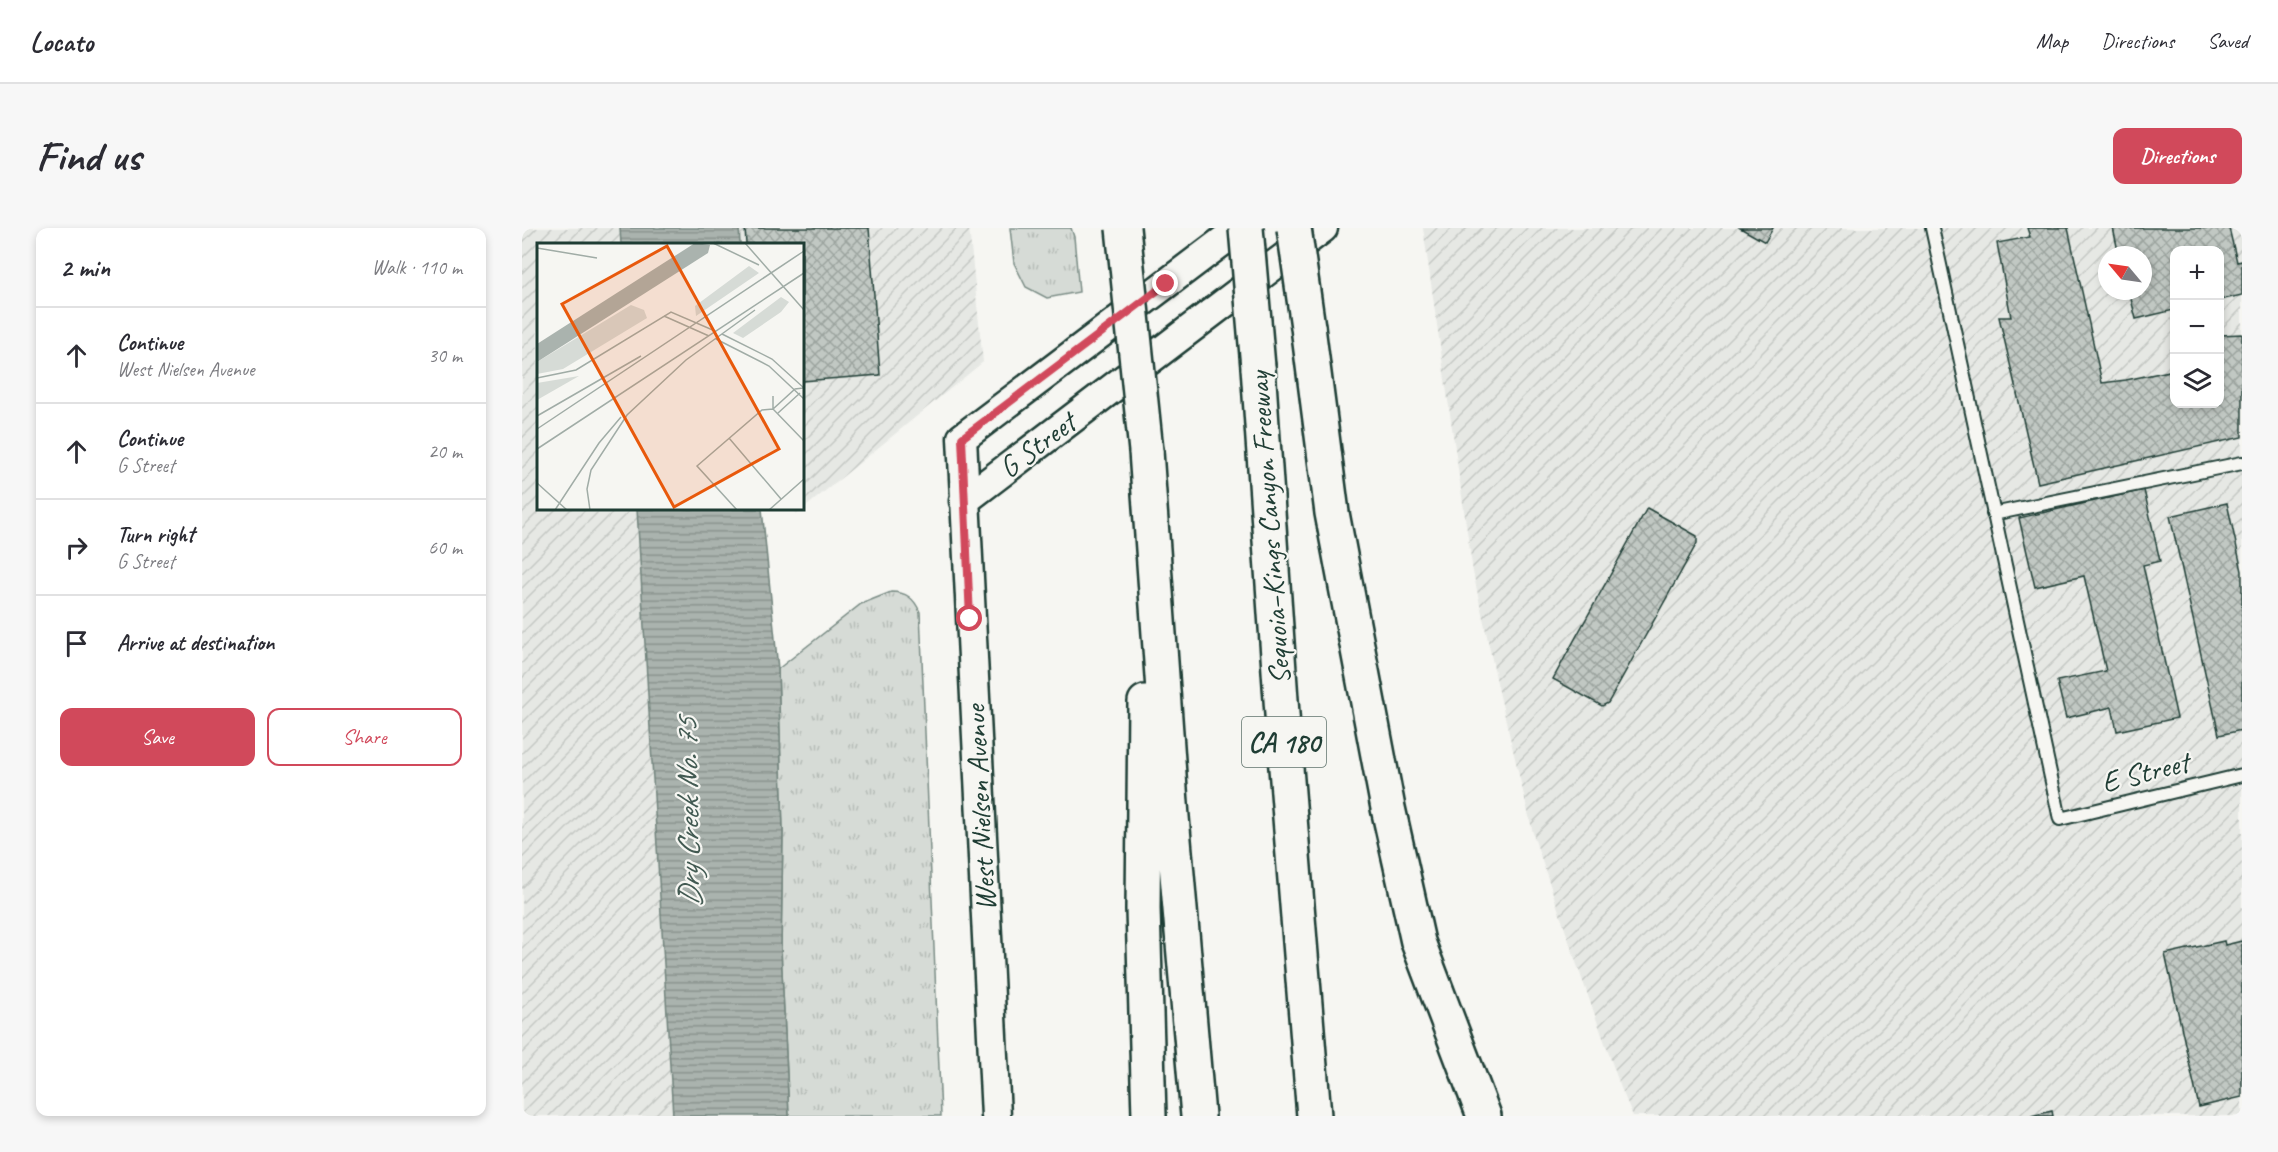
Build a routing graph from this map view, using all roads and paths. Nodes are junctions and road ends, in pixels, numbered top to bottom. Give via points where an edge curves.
1 (1123, 228) edge
2 (1240, 228) edge
3 (1246, 228) edge
4 (1294, 228) edge
5 (1323, 228) edge
6 (1932, 228) edge
7 (1146, 451) junction
8 (2242, 463) edge
9 (964, 501) junction
10 (1993, 514) junction
11 (2242, 775) edge
12 (1418, 942) junction
13 (996, 1116) edge
14 (1149, 1116) edge
15 (1198, 1116) edge
16 (1314, 1116) edge
17 (1460, 1116) edge
18 (1484, 1116) edge

1 - 7 highway, bridge
2 - 9 street, G Street via 962,438
3 - 16 highway, Sequoia–Kings Canyon Freeway / CA 180, bridge
4 - 12 highway, bridge via 1332,513 1388,808
5 - 9 street, G Street
6 - 10 lane
7 - 14 highway via 1143,909
7 - 15 highway
8 - 10 lane
9 - 13 street, West Nielsen Avenue
10 - 11 lane, E Street via 2060,819
12 - 17 highway via 1434,1022
12 - 18 highway

